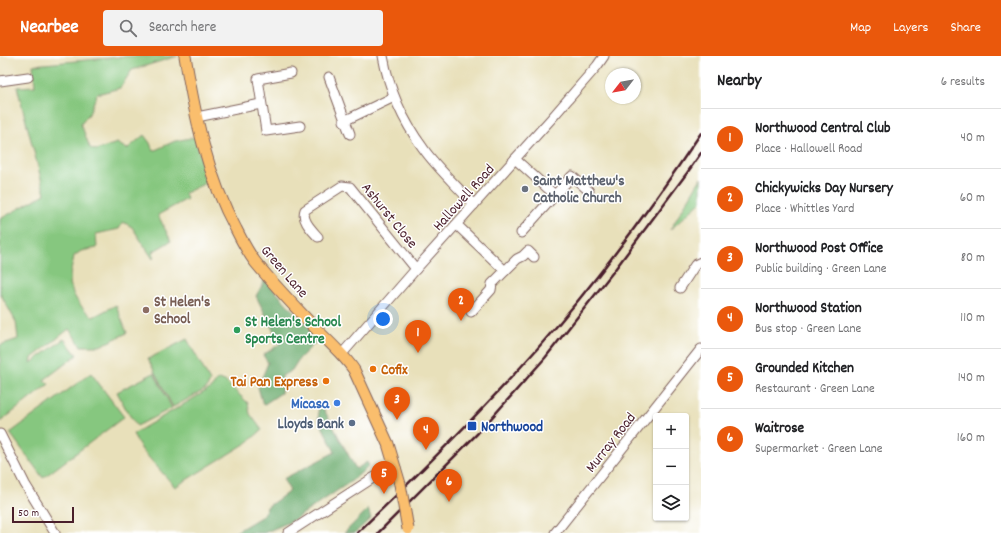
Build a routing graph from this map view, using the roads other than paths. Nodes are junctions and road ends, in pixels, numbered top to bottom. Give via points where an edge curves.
1 (186, 56) edge
2 (383, 56) edge
3 (604, 56) edge
4 (291, 73) dead end
5 (28, 77) dead end
6 (328, 77) dead end
7 (0, 81) edge
8 (394, 97) junction
9 (261, 104) junction
10 (197, 117) junction
11 (344, 121) junction
12 (300, 126) dead end
13 (350, 134) dead end
14 (516, 159) junction
15 (588, 191) dead end
16 (555, 195) junction
17 (474, 205) junction
18 (457, 225) junction
19 (521, 234) dead end
20 (318, 237) dead end
21 (534, 257) dead end
22 (701, 262) edge
23 (416, 269) junction
24 (505, 271) junction
25 (680, 288) dead end
26 (471, 312) dead end
27 (701, 349) edge
28 (341, 355) junction
29 (0, 434) edge
30 (396, 468) junction
31 (408, 531) edge
32 (55, 533) edge
33 (288, 533) edge
34 (555, 533) edge

1 - 10 main road, Green Lane
2 - 8 street
3 - 14 street, Hallowell Road
4 - 9 street via 258,79
5 - 7 street
6 - 11 street
8 - 11 street
8 - 17 street via 423,148
9 - 10 street
9 - 12 street via 266,131
10 - 28 main road, Green Lane via 219,196 246,248 272,281
11 - 13 street
14 - 16 street
14 - 17 street, Hallowell Road
15 - 16 street via 572,176
16 - 19 street
17 - 18 street, Hallowell Road
18 - 23 street, Hallowell Road
18 - 24 street
20 - 23 street, Ashurst Close via 304,218 305,210 342,186 350,187
21 - 24 street via 528,251
22 - 25 street via 695,265
23 - 28 street, Hallowell Road
24 - 26 street
27 - 34 street, Murray Road
28 - 30 main road, Green Lane via 354,370 388,444
29 - 32 street via 25,484
30 - 31 main road, Green Lane, bridge
30 - 33 street via 373,478

